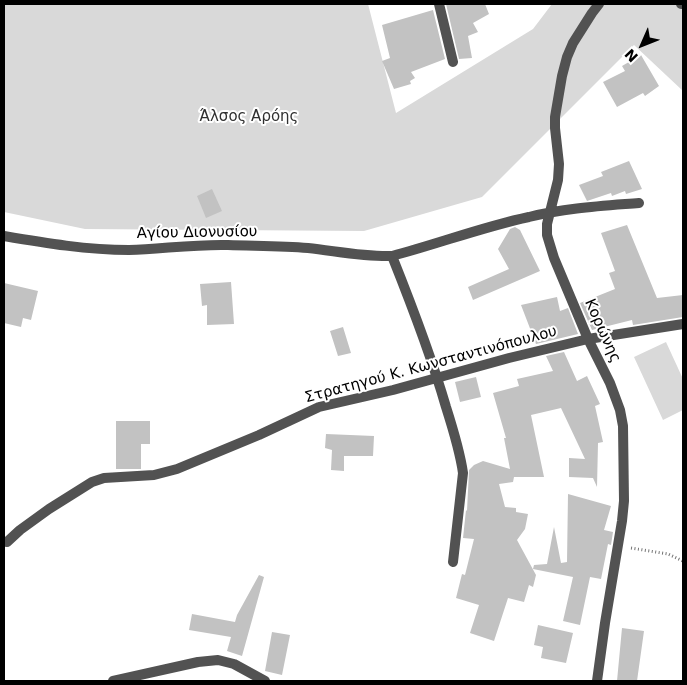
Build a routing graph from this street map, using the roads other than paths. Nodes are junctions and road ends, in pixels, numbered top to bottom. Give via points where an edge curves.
1 (439, 4) edge
2 (599, 4) edge
3 (453, 62) dead end
4 (639, 203) dead end
5 (550, 212) junction
6 (4, 236) edge
7 (392, 256) junction
8 (683, 324) edge
9 (588, 339) junction
10 (438, 378) junction
11 (7, 542) dead end
12 (453, 562) dead end
13 (113, 681) edge
14 (265, 681) edge
15 (597, 681) edge

1 - 3 street
2 - 5 street, Κορώνης via 573,44 562,76 555,117 558,180
4 - 5 street, Αγίου Διονυσίου
5 - 7 street, Αγίου Διονυσίου
5 - 9 street, Κορώνης via 547,224 550,246
6 - 7 street, Αγίου Διονυσίου via 105,249 226,245 301,247
7 - 10 street
8 - 9 street, Στρατηγού Κ. Κωνσταντινόπουλου
9 - 10 street, Στρατηγού Κ. Κωνσταντινόπουλου
9 - 15 street, Κορώνης via 610,383 623,426 624,501
10 - 11 street, Στρατηγού Κ. Κωνσταντινόπουλου via 319,407 178,469 92,482 49,509
10 - 12 street via 463,473
13 - 14 street via 218,660 234,664

